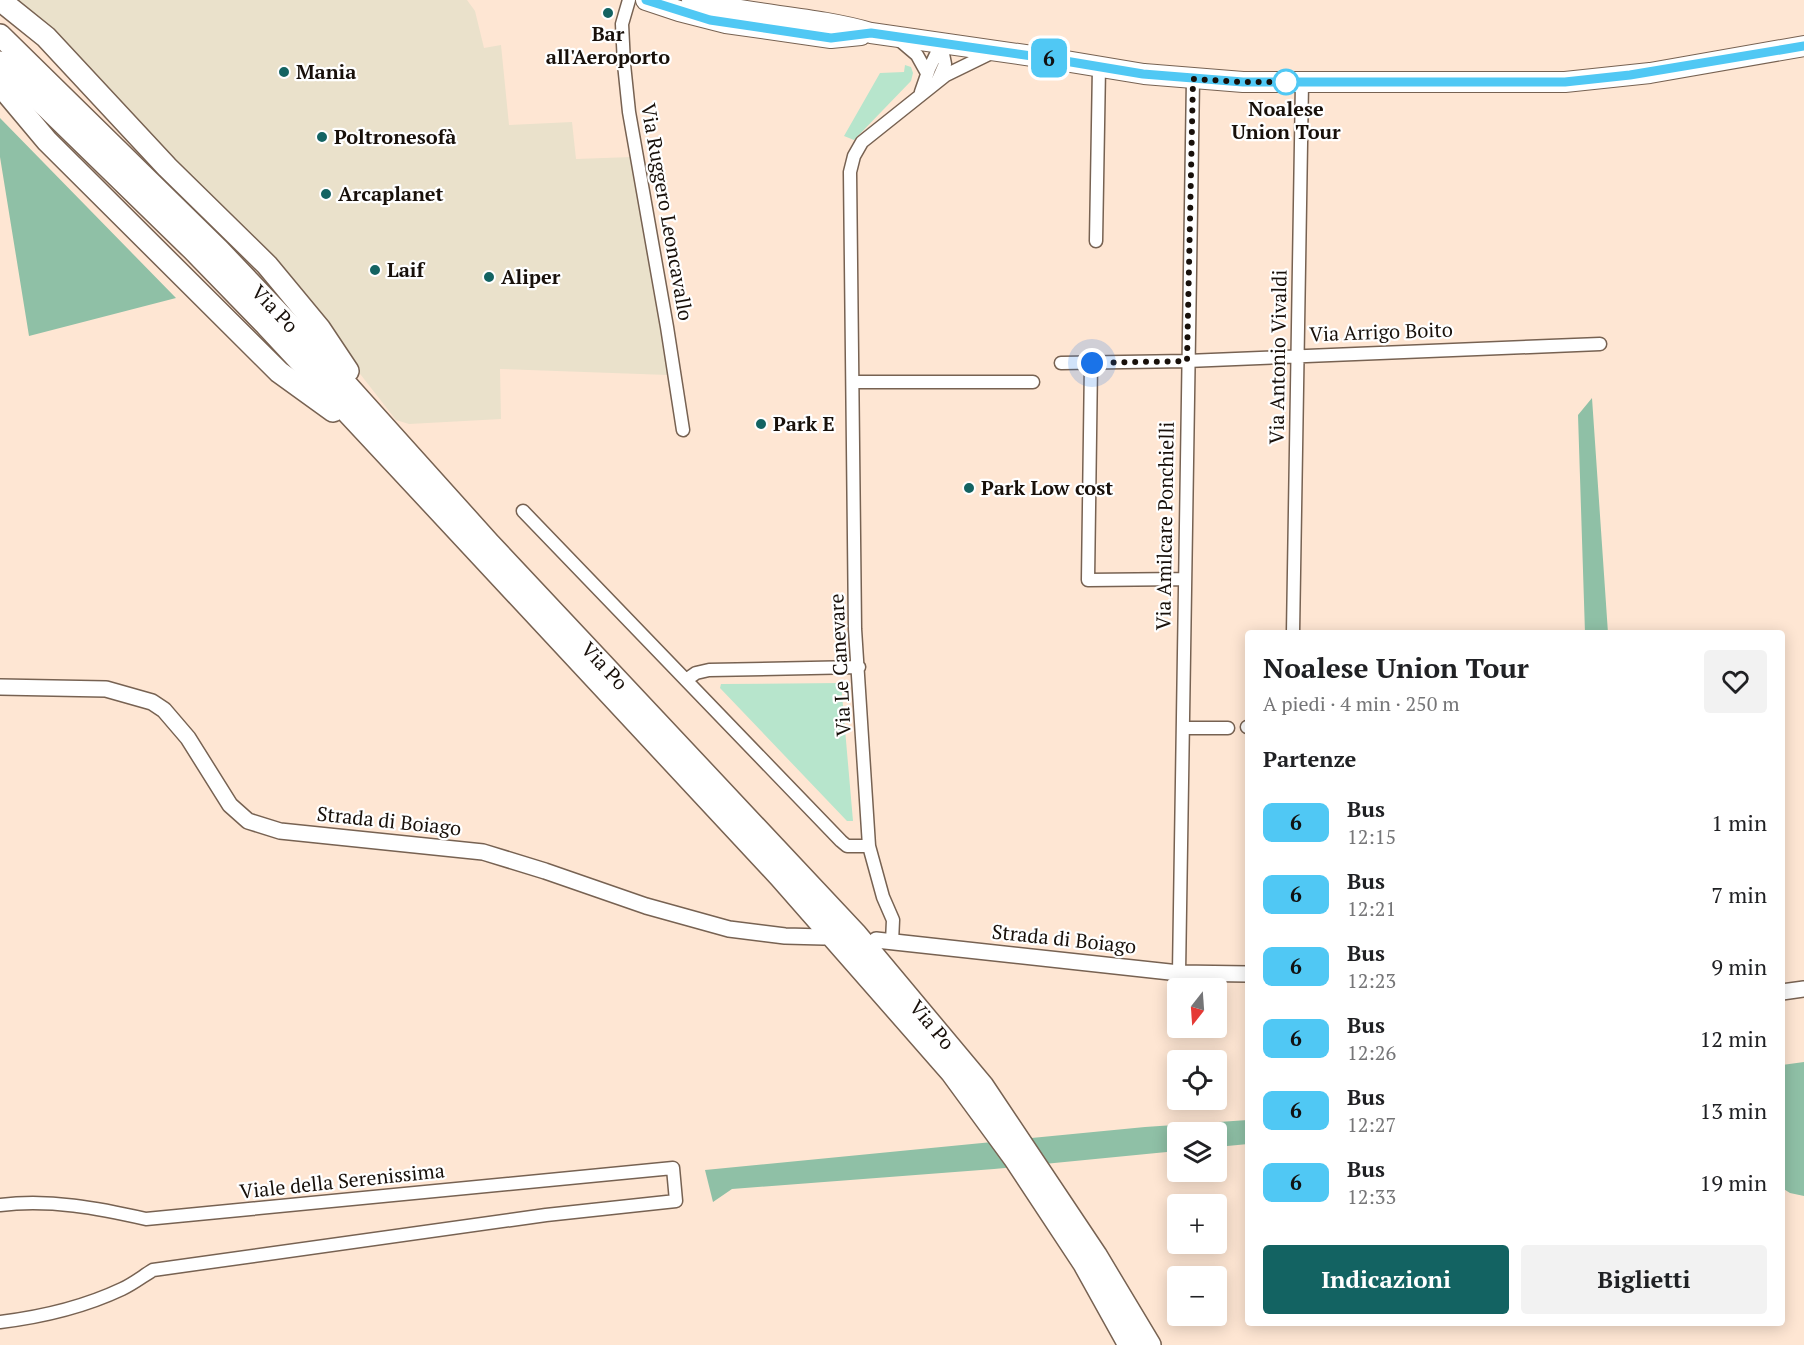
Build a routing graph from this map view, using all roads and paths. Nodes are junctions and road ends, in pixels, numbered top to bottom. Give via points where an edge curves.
1 (0, 0) edge
2 (629, 0) edge
3 (646, 0) edge
4 (692, 0) edge
5 (871, 33) junction
6 (0, 35) edge
7 (896, 37) junction
8 (941, 44) junction
9 (1804, 46) edge
10 (994, 51) junction
11 (0, 63) edge
12 (1099, 68) junction
13 (932, 77) junction
14 (1193, 79) junction
15 (1302, 82) junction
16 (0, 85) edge
17 (1096, 241) dead end
18 (1600, 344) dead end
19 (1297, 355) junction
20 (1187, 361) junction
21 (1061, 363) dead end
22 (1092, 363) junction
23 (853, 382) junction
24 (1033, 382) dead end
25 (682, 430) dead end
26 (381, 435) junction
27 (523, 511) dead end
28 (1184, 579) junction
29 (1293, 630) edge
30 (859, 667) junction
31 (686, 681) junction
32 (0, 687) edge
33 (1183, 728) junction
34 (1228, 728) dead end
35 (869, 846) junction
36 (824, 938) dead end
37 (884, 941) joint
38 (1179, 973) junction
39 (1245, 974) edge
40 (1804, 989) edge
41 (1785, 992) edge
42 (0, 1205) edge
43 (0, 1322) edge
44 (1129, 1345) edge
45 (1150, 1345) edge

1 - 26 highway via 46,37 167,167 267,265 320,329
2 - 25 street, Via Ruggero Leoncavallo via 622,24 629,112
3 - 5 main road via 710,20 768,29 831,38
4 - 5 main road
5 - 7 main road
6 - 26 highway, Via Po via 219,250
7 - 8 main road
7 - 13 street via 917,55
8 - 10 main road
8 - 13 street via 945,64
9 - 15 main road via 1620,77 1565,82
10 - 12 main road
10 - 13 street, Via Le Canevare
11 - 26 highway, Via Po
12 - 14 main road
12 - 17 street
13 - 23 street, Via Le Canevare via 920,94 862,142 854,156 850,172
14 - 15 main road
14 - 20 street, Via Amilcare Ponchielli
15 - 19 street, Via Antonio Vivaldi
16 - 26 highway via 47,141 279,372
18 - 19 street, Via Arrigo Boito
19 - 20 street, Via Arrigo Boito
19 - 29 street, Via Antonio Vivaldi
20 - 22 street, Via Arrigo Boito
20 - 28 street, Via Amilcare Ponchielli
21 - 22 street, Via Arrigo Boito
22 - 28 street via 1088,580
23 - 24 street
23 - 30 street, Via Le Canevare via 855,629
26 - 44 highway, Via Po via 951,1072 1084,1264
26 - 45 highway, Via Po via 489,543 856,934 983,1086 1096,1255
27 - 31 street
28 - 33 street, Via Amilcare Ponchielli
30 - 31 street via 709,670
30 - 35 street, Via Le Canevare
31 - 35 street via 841,841 847,846
32 - 36 street, Strada di Boiago via 106,689 152,702 188,738 230,805 248,821 280,831 483,852 720,926
33 - 34 street
33 - 38 street, Via Amilcare Ponchielli
35 - 37 street, Via Le Canevare via 893,920
37 - 38 street, Strada di Boiago
38 - 39 street, Strada di Boiago
40 - 41 street
42 - 43 street, Viale della Serenissima via 52,1203 146,1219 673,1168 676,1202 546,1215 153,1270 122,1289 68,1309

